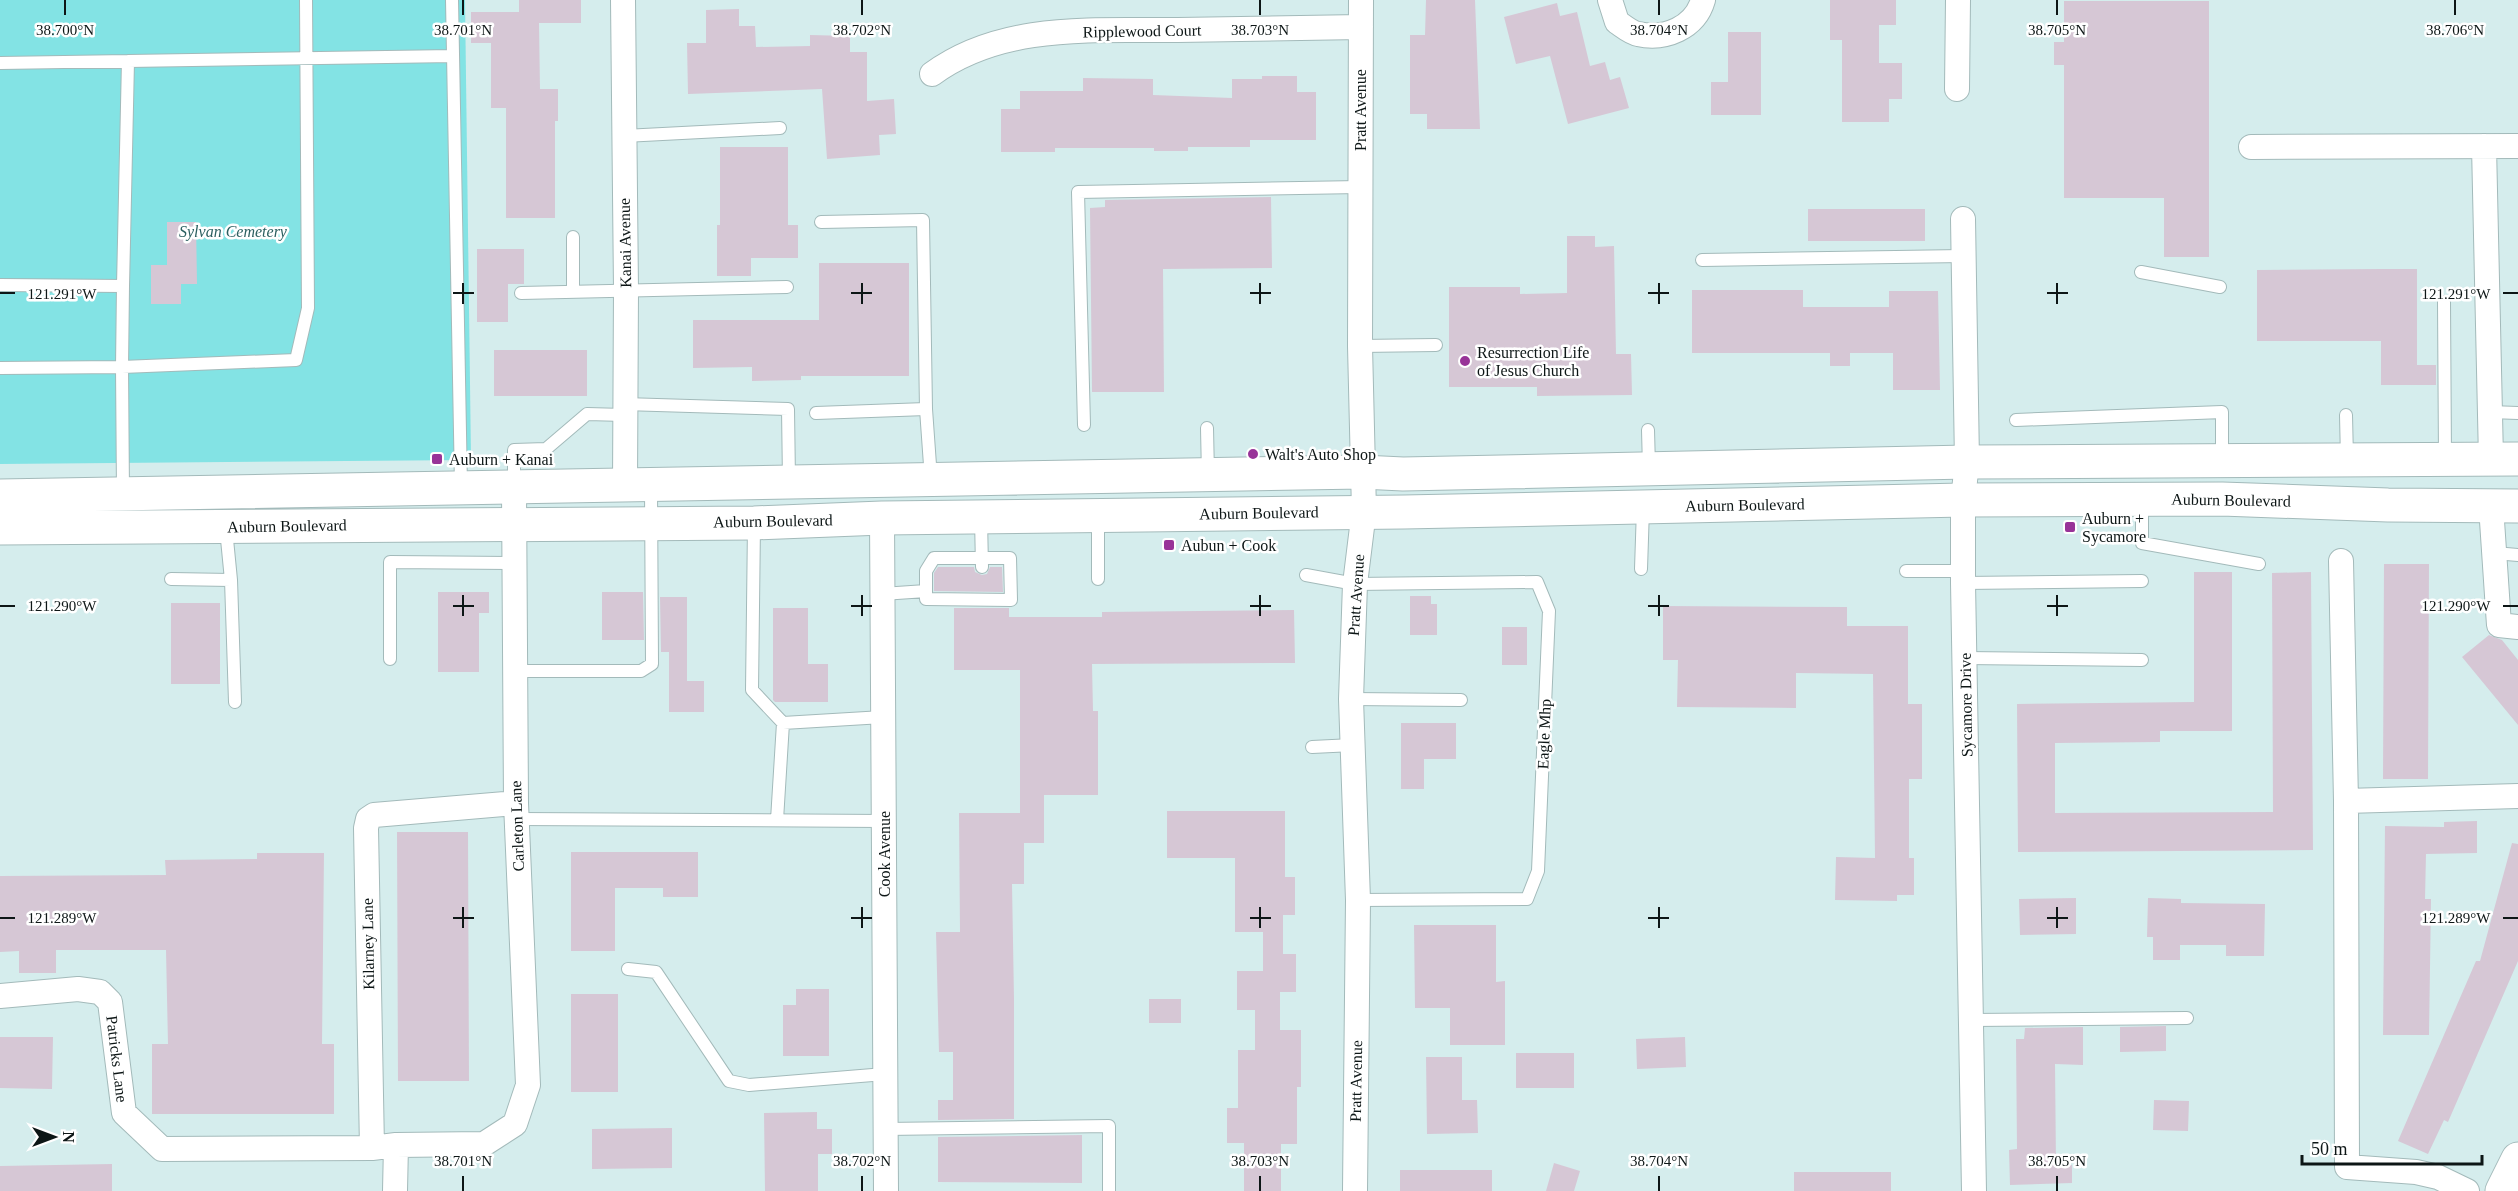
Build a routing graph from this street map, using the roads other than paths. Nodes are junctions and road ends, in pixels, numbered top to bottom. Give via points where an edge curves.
1 (306, 0) edge
2 (452, 0) edge
3 (623, 0) edge
4 (1361, 0) edge
5 (1610, 0) edge
6 (1703, 0) edge
7 (1958, 0) edge
8 (1361, 27) junction
9 (453, 56) junction
10 (306, 58) junction
11 (128, 61) junction
12 (0, 63) edge
13 (932, 74) dead end
14 (1958, 89) dead end
15 (780, 128) dead end
16 (624, 136) junction
17 (2484, 146) junction
18 (2518, 146) edge
19 (2252, 147) dead end
20 (1360, 187) junction
21 (1963, 219) dead end
22 (821, 222) dead end
23 (573, 237) dead end
24 (1963, 256) junction
25 (1702, 260) dead end
26 (2141, 272) dead end
27 (0, 285) edge
28 (123, 286) junction
29 (787, 287) dead end
30 (2220, 287) dead end
31 (626, 290) junction
32 (573, 291) junction
33 (521, 293) dead end
34 (2444, 302) dead end
35 (1436, 345) dead end
36 (1360, 346) junction
37 (122, 367) junction
38 (0, 368) edge
39 (926, 409) junction
40 (624, 410) junction
41 (2490, 412) junction
42 (816, 413) dead end
43 (2518, 413) edge
44 (2346, 415) dead end
45 (2016, 420) dead end
46 (1084, 425) dead end
47 (1207, 428) dead end
48 (1648, 430) dead end
49 (2504, 459) edge
50 (2222, 460) junction
51 (2348, 460) junction
52 (2445, 460) junction
53 (1967, 462) junction
54 (1649, 467) junction
55 (1362, 472) junction
56 (1106, 475) junction
57 (1208, 475) junction
58 (931, 480) junction
59 (789, 483) junction
60 (638, 485) junction
61 (514, 490) junction
62 (461, 491) junction
63 (123, 494) junction
64 (0, 496) edge
65 (2142, 499) junction
66 (1963, 500) junction
67 (2505, 506) edge
68 (1643, 507) junction
69 (0, 510) edge
70 (1364, 511) junction
71 (1098, 515) junction
72 (882, 518) junction
73 (981, 518) junction
74 (651, 522) junction
75 (754, 523) junction
76 (514, 525) junction
77 (0, 528) edge
78 (226, 528) junction
79 (2507, 554) edge
80 (2341, 561) dead end
81 (982, 562) junction
82 (515, 563) junction
83 (2259, 564) dead end
84 (1641, 569) dead end
85 (1906, 571) dead end
86 (1306, 575) dead end
87 (1963, 577) junction
88 (171, 579) dead end
89 (1098, 579) dead end
90 (231, 580) junction
91 (2142, 581) dead end
92 (1355, 584) junction
93 (926, 591) junction
94 (882, 594) junction
95 (2518, 627) edge
96 (1965, 658) junction
97 (390, 659) dead end
98 (2142, 660) dead end
99 (515, 671) junction
100 (1351, 699) junction
101 (1461, 700) dead end
102 (236, 702) dead end
103 (883, 717) junction
104 (783, 723) junction
105 (1353, 746) junction
106 (1312, 747) dead end
107 (2518, 796) edge
108 (2346, 801) junction
109 (516, 811) junction
110 (777, 820) junction
111 (884, 821) junction
112 (1358, 900) junction
113 (628, 969) dead end
114 (0, 996) edge
115 (2187, 1018) dead end
116 (1971, 1020) junction
117 (885, 1074) junction
118 (885, 1128) junction
119 (396, 1145) junction
120 (372, 1148) junction
121 (2518, 1159) edge
122 (395, 1191) edge
123 (886, 1191) edge
124 (1109, 1191) edge
125 (1355, 1191) edge
126 (1974, 1191) edge
127 (2467, 1191) edge
128 (2502, 1191) edge

1 - 10 lane
2 - 9 lane
3 - 16 street, Kanai Avenue
4 - 8 street, Pratt Avenue
5 - 6 street via 1617,22 1637,34 1666,34 1687,26
7 - 14 street
8 - 13 street, Ripplewood Court via 1042,33 976,49
8 - 20 street, Pratt Avenue
9 - 10 lane
9 - 62 lane
10 - 11 lane
10 - 37 lane via 308,308 296,360
11 - 12 lane
11 - 28 lane
15 - 16 lane
16 - 31 street, Kanai Avenue
17 - 18 street
17 - 19 street
17 - 41 street
20 - 36 street, Pratt Avenue
20 - 46 lane via 1078,192
21 - 24 street, Sycamore Drive
22 - 39 lane via 923,220
23 - 32 lane
24 - 25 lane
24 - 53 street, Sycamore Drive
26 - 30 lane
27 - 28 lane
28 - 37 lane
29 - 31 lane
31 - 32 lane
31 - 40 street, Kanai Avenue
32 - 33 lane
34 - 52 lane
35 - 36 lane
36 - 55 street, Pratt Avenue
37 - 38 lane
37 - 63 lane
39 - 42 lane
39 - 58 lane
40 - 59 lane via 788,409
40 - 60 street, Kanai Avenue
40 - 61 lane via 587,414 546,449 514,450
41 - 43 lane
41 - 49 street
44 - 51 lane
45 - 50 lane via 2222,412
47 - 57 lane
48 - 54 lane
49 - 52 main road, Auburn Boulevard
50 - 51 main road, Auburn Boulevard
50 - 53 main road, Auburn Boulevard
51 - 52 main road, Auburn Boulevard
53 - 54 main road, Auburn Boulevard
53 - 66 street, Sycamore Drive
54 - 55 main road, Auburn Boulevard
55 - 57 main road, Auburn Boulevard
55 - 70 street, Pratt Avenue
56 - 57 main road, Auburn Boulevard
56 - 58 main road, Auburn Boulevard
56 - 72 main road via 1033,495 904,499
58 - 59 main road, Auburn Boulevard
59 - 60 main road, Auburn Boulevard
60 - 61 main road, Auburn Boulevard
60 - 74 lane
61 - 62 main road, Auburn Boulevard
61 - 76 street, Carleton Lane
62 - 63 main road, Auburn Boulevard
63 - 64 main road, Auburn Boulevard
63 - 69 main road via 77,510
63 - 78 main road
65 - 66 main road, Auburn Boulevard
65 - 67 main road, Auburn Boulevard
65 - 83 lane via 2142,543
66 - 68 main road, Auburn Boulevard
66 - 87 street, Sycamore Drive
67 - 79 street
68 - 70 main road, Auburn Boulevard
68 - 84 lane
70 - 71 main road, Auburn Boulevard
70 - 92 street, Pratt Avenue
71 - 73 main road, Auburn Boulevard
71 - 89 lane
72 - 73 main road, Auburn Boulevard
72 - 75 main road, Auburn Boulevard
72 - 94 street, Cook Avenue
73 - 81 lane
74 - 75 main road, Auburn Boulevard
74 - 76 main road, Auburn Boulevard
74 - 99 lane via 652,664 641,671
75 - 104 lane via 752,690
76 - 78 main road, Auburn Boulevard
76 - 82 street, Carleton Lane
77 - 78 main road, Auburn Boulevard
78 - 90 lane
79 - 95 street via 2499,625
80 - 108 street
81 - 93 lane via 933,558 926,571
81 - 93 lane via 1010,558 1011,600 983,596 926,599
82 - 97 lane via 390,562
82 - 99 street, Carleton Lane
85 - 87 lane
86 - 92 lane
87 - 91 lane
87 - 96 street, Sycamore Drive
88 - 90 lane
90 - 102 lane
92 - 100 street, Pratt Avenue
92 - 112 lane, Eagle Mhp via 1537,582 1549,612 1538,871 1527,899
93 - 94 lane
94 - 103 street, Cook Avenue
96 - 98 lane
96 - 116 street, Sycamore Drive
99 - 109 street, Carleton Lane
100 - 101 lane
100 - 105 street, Pratt Avenue
103 - 104 lane
103 - 111 street, Cook Avenue
104 - 110 lane
105 - 106 lane
105 - 112 street, Pratt Avenue
107 - 108 street
108 - 127 street via 2348,1167 2416,1172
109 - 110 lane
109 - 119 street, Carleton Lane via 528,1085 515,1124 484,1144
109 - 120 street, Kilarney Lane via 374,815 368,819
110 - 111 lane
111 - 117 street, Cook Avenue
112 - 125 street, Pratt Avenue
113 - 117 lane via 656,972 729,1081 749,1085
114 - 120 street, Patricks Lane via 78,989 100,992 110,1002 124,1113 162,1149
115 - 116 lane
116 - 126 street, Sycamore Drive
117 - 118 street, Cook Avenue
118 - 123 street, Cook Avenue
118 - 124 lane via 1109,1126
119 - 120 street
119 - 122 street
121 - 128 main road

